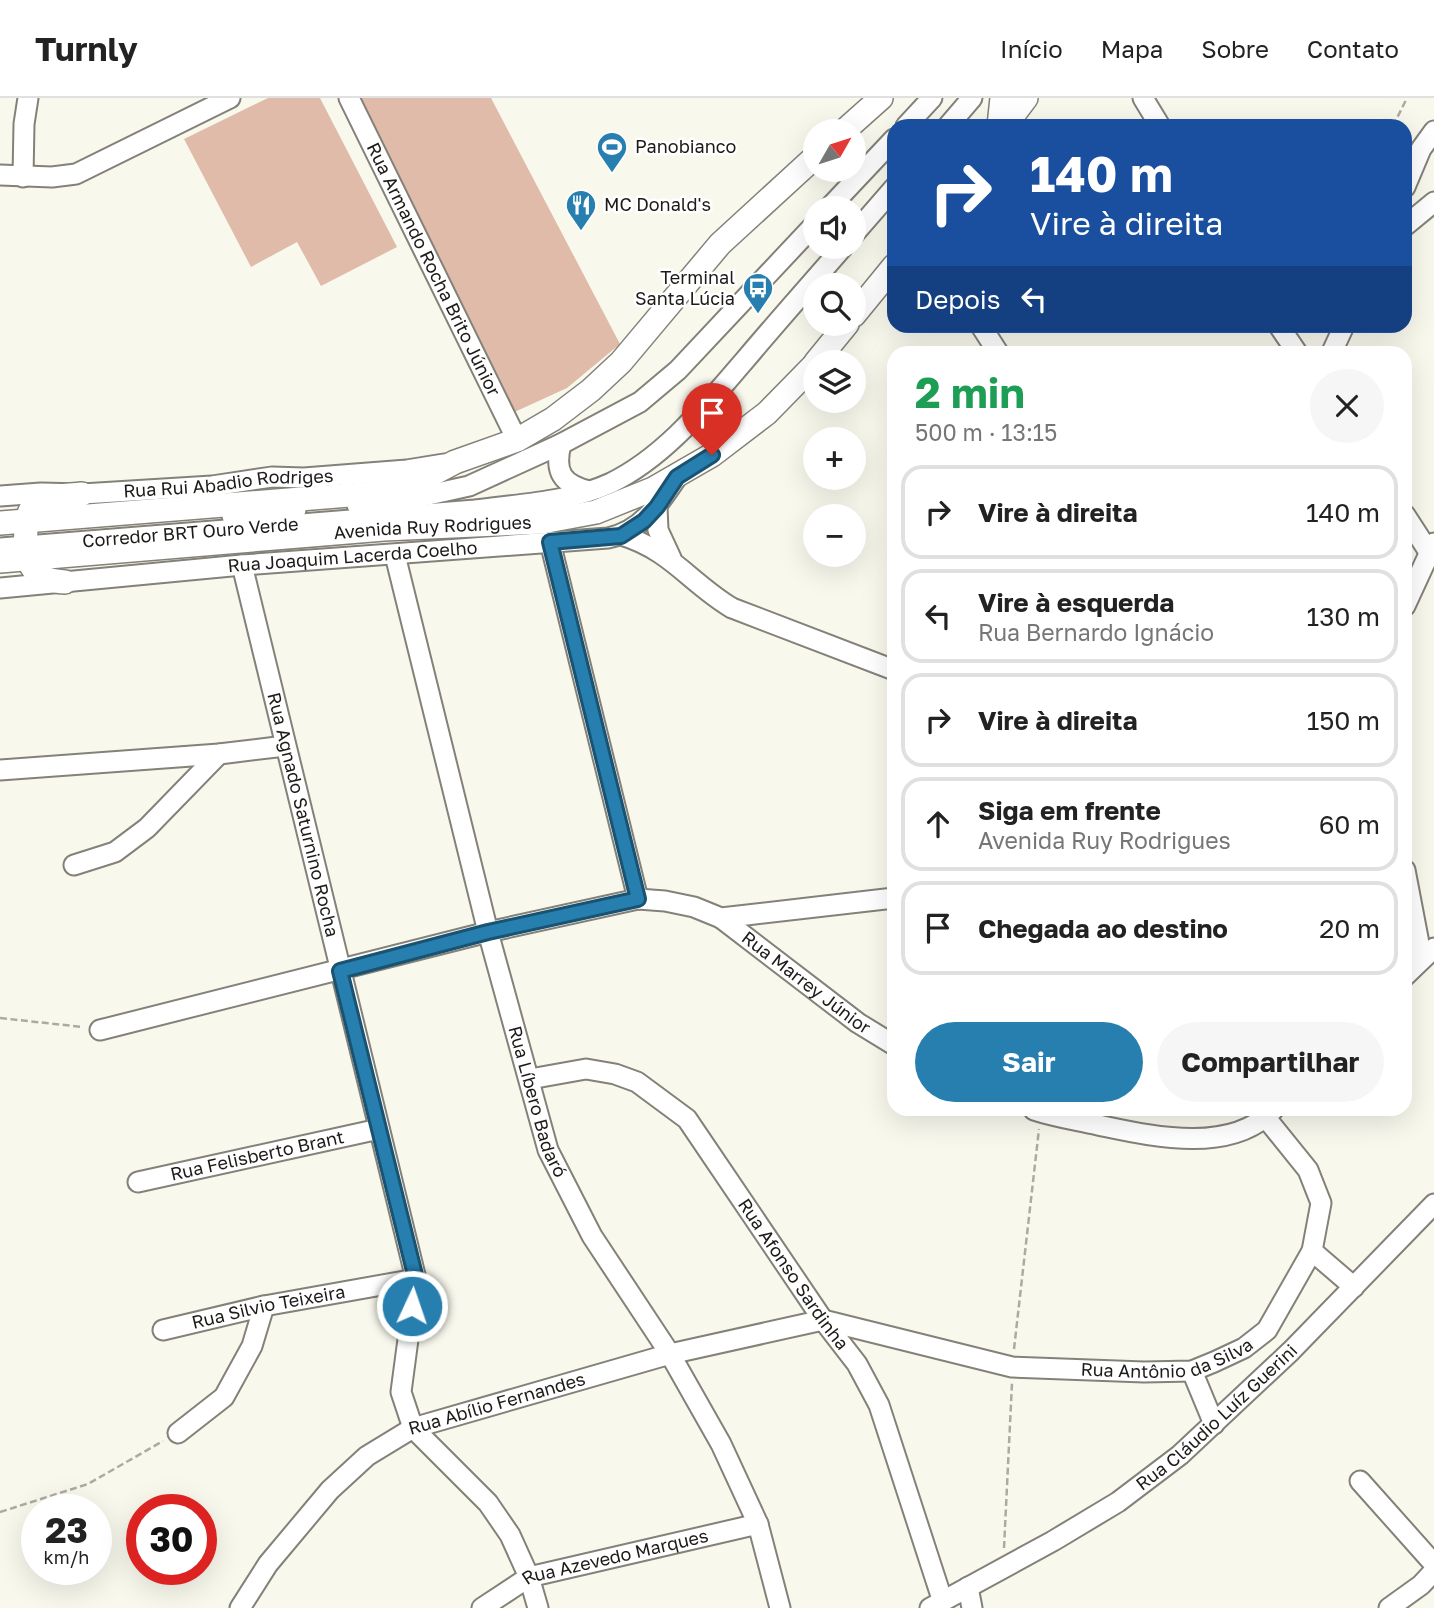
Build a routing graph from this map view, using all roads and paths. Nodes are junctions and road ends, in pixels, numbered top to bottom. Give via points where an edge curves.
1 (28, 98) edge
2 (230, 98) edge
3 (349, 98) edge
4 (881, 98) edge
5 (932, 98) edge
6 (972, 98) edge
7 (1002, 98) edge
8 (1026, 98) edge
9 (1143, 98) edge
10 (1407, 98) edge
11 (857, 119) edge
12 (912, 119) edge
13 (954, 119) edge
14 (1001, 119) edge
15 (1010, 119) edge
16 (1156, 119) edge
17 (1396, 119) edge
18 (1434, 131) edge
19 (887, 146) edge
20 (803, 168) edge
21 (1412, 170) edge
22 (0, 175) edge
23 (23, 177) junction
24 (840, 196) edge
25 (887, 196) edge
26 (1434, 202) edge
27 (866, 220) edge
28 (1412, 220) edge
29 (803, 237) edge
30 (833, 259) edge
31 (887, 274) edge
32 (866, 300) edge
33 (837, 336) edge
34 (826, 350) edge
35 (803, 378) edge
36 (517, 440) junction
37 (561, 444) junction
38 (455, 462) junction
39 (677, 477) junction
40 (589, 491) junction
41 (82, 494) junction
42 (0, 496) edge
43 (657, 507) junction
44 (0, 523) edge
45 (1412, 524) edge
46 (0, 536) edge
47 (621, 536) junction
48 (27, 540) junction
49 (550, 542) junction
50 (0, 548) edge
51 (1432, 548) edge
52 (395, 555) junction
53 (671, 559) junction
54 (0, 561) edge
55 (242, 565) junction
56 (65, 582) junction
57 (0, 588) edge
58 (1412, 591) edge
59 (887, 667) edge
60 (285, 746) junction
61 (219, 754) junction
62 (0, 770) edge
63 (74, 865) dead end
64 (1412, 895) edge
65 (638, 899) junction
66 (887, 899) edge
67 (721, 918) junction
68 (488, 932) junction
69 (1428, 953) edge
70 (1412, 969) edge
71 (340, 971) junction
72 (0, 1018) edge
73 (100, 1030) joint
74 (887, 1041) edge
75 (530, 1079) junction
76 (1038, 1116) edge
77 (1060, 1116) edge
78 (1266, 1116) edge
79 (1271, 1116) edge
80 (379, 1129) junction
81 (138, 1182) dead end
82 (1434, 1204) edge
83 (1312, 1251) junction
84 (416, 1279) junction
85 (1354, 1287) junction
86 (264, 1306) junction
87 (823, 1320) junction
88 (163, 1330) dead end
89 (1267, 1330) junction
90 (1291, 1350) junction
91 (670, 1354) junction
92 (1013, 1367) junction
93 (1192, 1371) junction
94 (1214, 1424) junction
95 (413, 1428) junction
96 (178, 1433) joint
97 (1360, 1481) dead end
98 (0, 1512) edge
99 (758, 1524) junction
100 (1434, 1564) edge
101 (1003, 1569) junction
102 (1434, 1571) edge
103 (530, 1577) junction
104 (968, 1587) junction
105 (936, 1604) edge
106 (240, 1608) edge
107 (482, 1608) edge
108 (538, 1608) edge
109 (780, 1608) edge
110 (972, 1608) edge
111 (1389, 1608) edge

1 - 23 street
2 - 23 street via 76,174
3 - 36 street, Rua Armando Rocha Brito Júnior
4 - 11 main road
5 - 12 street
6 - 13 street
7 - 14 main road
8 - 15 main road
9 - 16 street
10 - 17 path
18 - 21 street
19 - 24 street
20 - 36 main road, Avenida Ruy Rodrigues via 720,244 621,362 553,419
22 - 23 street
25 - 27 street
26 - 28 street
29 - 37 street, Corredor BRT Ouro Verde via 658,389
30 - 40 street, Corredor BRT Ouro Verde via 674,438 640,465
31 - 32 main road
33 - 34 main road, Avenida Ruy Rodrigues
35 - 39 main road, Avenida Ruy Rodrigues via 745,432
36 - 38 main road, Avenida Ruy Rodrigues
37 - 40 street via 557,460 561,476 573,487
37 - 48 street, Corredor BRT Ouro Verde via 469,486 410,499
38 - 41 street, Rua Rui Abadio Rodriges via 384,472
38 - 48 main road, Avenida Ruy Rodrigues via 421,480 375,493
39 - 43 street
39 - 48 main road, Avenida Ruy Rodrigues via 596,512 542,522
40 - 48 street, Corredor BRT Ouro Verde via 475,510
41 - 42 street, Rua Rui Abadio Rodriges
41 - 48 main road via 39,502 29,511
43 - 47 street
43 - 53 street via 658,530
44 - 48 main road, Avenida Ruy Rodrigues
45 - 51 street
46 - 48 street, Corredor BRT Ouro Verde
47 - 49 street, Rua Joaquim Lacerda Coelho
47 - 53 street via 644,542
48 - 50 street, Corredor BRT Ouro Verde
48 - 54 main road, Avenida Ruy Rodrigues
48 - 56 main road via 31,567 42,577
49 - 52 street, Rua Joaquim Lacerda Coelho
49 - 65 street
51 - 58 street
52 - 55 street, Rua Joaquim Lacerda Coelho
52 - 68 street, Rua Líbero Badaró
53 - 59 street via 710,595 732,608
55 - 56 street, Rua Joaquim Lacerda Coelho
55 - 60 street, Rua Agnado Saturnino Rocha
56 - 57 street, Rua Joaquim Lacerda Coelho
60 - 61 street
60 - 71 street, Rua Agnado Saturnino Rocha
61 - 62 street
61 - 63 street via 146,828 115,852
64 - 69 street
65 - 67 street via 694,907
65 - 68 street
66 - 67 street
67 - 74 street, Rua Marrey Júnior
68 - 71 street
68 - 75 street, Rua Líbero Badaró
69 - 70 street
71 - 73 street
71 - 80 street, Rua Agnado Saturnino Rocha
72 - 73 path
75 - 87 street, Rua Afonso Sardinha via 586,1069 615,1074 638,1082 687,1119
75 - 91 street, Rua Líbero Badaró via 548,1150 592,1236
76 - 92 path
77 - 78 street via 1178,1138 1238,1132
79 - 83 street, Rua Antônio da Silva via 1308,1170 1321,1203
80 - 81 street, Rua Felisberto Brant
80 - 84 street, Rua Agnado Saturnino Rocha
82 - 85 street, Rua Cláudio Luíz Guerini
83 - 85 street
83 - 89 street, Rua Antônio da Silva
84 - 86 street, Rua Silvio Teixeira
84 - 95 street, Rua Agnado Saturnino Rocha via 401,1392
85 - 90 street, Rua Cláudio Luíz Guerini
86 - 88 street, Rua Silvio Teixeira
86 - 96 street via 252,1346 224,1397
87 - 91 street, Rua Abílio Fernandes
87 - 92 street, Rua Antônio da Silva
87 - 105 street, Rua Afonso Sardinha via 880,1405
89 - 90 street
89 - 93 street, Rua Antônio da Silva via 1244,1348
90 - 94 street, Rua Cláudio Luíz Guerini
91 - 95 street, Rua Abílio Fernandes
91 - 99 street, Rua Líbero Badaró via 721,1444
92 - 93 street, Rua Antônio da Silva
92 - 101 path
93 - 94 street
94 - 101 street, Rua Cláudio Luíz Guerini via 1118,1502
95 - 103 street via 488,1503
95 - 106 street, Rua Abílio Fernandes via 367,1455 330,1490 268,1564
96 - 98 path via 88,1484
97 - 100 street
99 - 103 street, Rua Azevedo Marques
99 - 109 street, Rua Líbero Badaró
101 - 104 street, Rua Cláudio Luíz Guerini
102 - 111 street
103 - 107 street, Rua Azevedo Marques
103 - 108 street
104 - 105 street, Rua Cláudio Luíz Guerini
104 - 110 street

